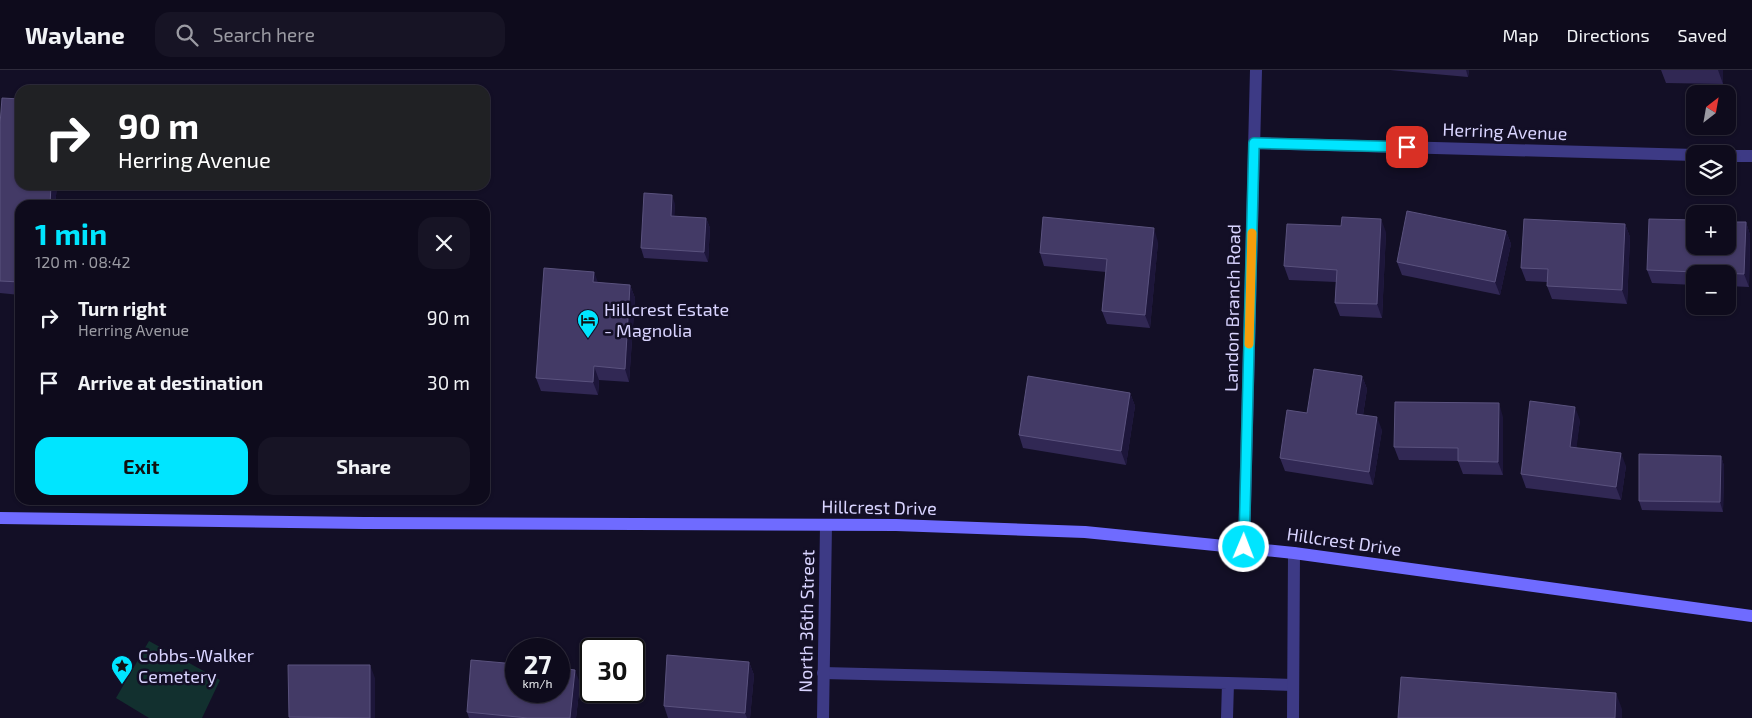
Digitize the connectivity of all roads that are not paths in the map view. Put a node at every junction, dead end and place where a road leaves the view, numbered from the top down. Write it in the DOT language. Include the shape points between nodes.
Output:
graph roads {
  1 [pos="1256,70"];
  2 [pos="1254,143"];
  3 [pos="1686,155"];
  4 [pos="1736,156"];
  5 [pos="1752,156"];
  6 [pos="0,518"];
  7 [pos="826,525"];
  8 [pos="1244,547"];
  9 [pos="1294,553"];
  10 [pos="1752,616"];
  11 [pos="823,673"];
  12 [pos="1228,683"];
  13 [pos="1293,685"];
  14 [pos="822,718"];
  15 [pos="1227,718"];
  16 [pos="1293,718"];
  1 -- 2 [label="street, Landon Branch Road"];
  2 -- 3 [label="street, Herring Avenue"];
  2 -- 8 [label="street, Landon Branch Road"];
  4 -- 5 [label="street"];
  6 -- 7 [label="main road, Hillcrest Drive"];
  7 -- 8 [label="main road, Hillcrest Drive" via="1085,532"];
  7 -- 11 [label="street, North 36th Street"];
  8 -- 9 [label="main road, Hillcrest Drive"];
  9 -- 10 [label="main road, Hillcrest Drive"];
  9 -- 13 [label="street"];
  11 -- 12 [label="street"];
  11 -- 14 [label="street, North 36th Street"];
  12 -- 13 [label="street"];
  12 -- 15 [label="street"];
  13 -- 16 [label="street"];
}
